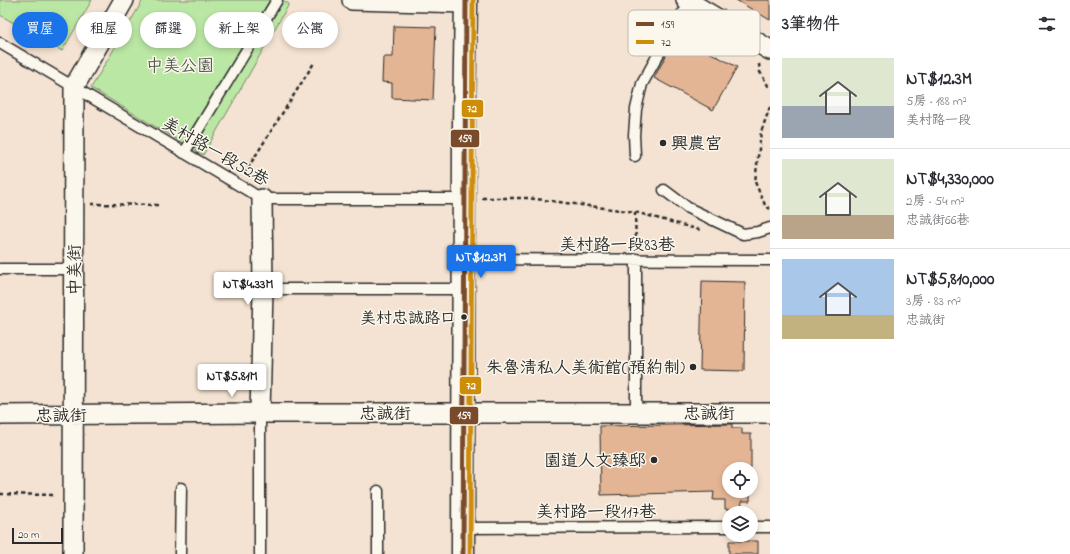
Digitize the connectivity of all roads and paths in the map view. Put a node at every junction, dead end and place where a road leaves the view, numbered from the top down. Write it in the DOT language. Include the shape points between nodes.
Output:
graph roads {
  1 [pos="124,0"];
  2 [pos="277,0"];
  3 [pos="352,0"];
  4 [pos="466,1"];
  5 [pos="689,2"];
  6 [pos="702,10"];
  7 [pos="0,43"];
  8 [pos="760,44"];
  9 [pos="770,50"];
  10 [pos="658,56"];
  11 [pos="314,63"];
  12 [pos="74,87"];
  13 [pos="770,107"];
  14 [pos="184,153"];
  15 [pos="635,156"];
  16 [pos="237,185"];
  17 [pos="664,190"];
  18 [pos="464,198"];
  19 [pos="262,199"];
  20 [pos="74,204"];
  21 [pos="159,205"];
  22 [pos="770,209"];
  23 [pos="635,212"];
  24 [pos="770,228"];
  25 [pos="707,232"];
  26 [pos="464,260"];
  27 [pos="636,260"];
  28 [pos="770,260"];
  29 [pos="0,269"];
  30 [pos="74,269"];
  31 [pos="264,289"];
  32 [pos="464,289"];
  33 [pos="260,413"];
  34 [pos="464,413"];
  35 [pos="636,413"];
  36 [pos="770,413"];
  37 [pos="0,415"];
  38 [pos="73,415"];
  39 [pos="181,488"];
  40 [pos="378,491"];
  41 [pos="0,494"];
  42 [pos="74,495"];
  43 [pos="722,527"];
  44 [pos="758,527"];
  45 [pos="770,527"];
  46 [pos="463,528"];
  47 [pos="73,554"];
  48 [pos="180,554"];
  49 [pos="260,554"];
  50 [pos="378,554"];
  51 [pos="463,554"];
  1 -- 12 [label="street, 中美街"];
  2 -- 14 [label="lane"];
  3 -- 4 [label="street"];
  4 -- 18 [label="street"];
  5 -- 6 [label="street"];
  7 -- 12 [label="lane, 美村路一段52巷"];
  8 -- 9 [label="street"];
  10 -- 15 [label="lane" via="642,84 636,109"];
  11 -- 16 [label="path"];
  12 -- 14 [label="lane, 美村路一段52巷"];
  12 -- 20 [label="street, 中美街"];
  13 -- 22 [label="path" via="761,132 755,182 765,205"];
  14 -- 16 [label="lane, 美村路一段52巷"];
  16 -- 19 [label="lane, 美村路一段52巷"];
  17 -- 24 [label="lane" via="688,208 743,234"];
  18 -- 19 [label="lane, 美村路一段52巷"];
  18 -- 23 [label="path" via="528,198"];
  18 -- 26 [label="street"];
  19 -- 31 [label="street"];
  20 -- 21 [label="path"];
  20 -- 30 [label="street, 中美街"];
  23 -- 25 [label="path"];
  23 -- 27 [label="path"];
  26 -- 27 [label="lane, 美村路一段83巷"];
  26 -- 32 [label="street"];
  27 -- 28 [label="lane, 美村路一段83巷"];
  27 -- 35 [label="lane"];
  29 -- 30 [label="lane"];
  30 -- 38 [label="street, 中美街"];
  31 -- 32 [label="lane"];
  31 -- 33 [label="street"];
  32 -- 34 [label="street"];
  33 -- 34 [label="street, 忠誠街"];
  33 -- 38 [label="street, 忠誠街"];
  33 -- 49 [label="lane"];
  34 -- 35 [label="street, 忠誠街"];
  34 -- 46 [label="street"];
  35 -- 36 [label="street, 忠誠街"];
  37 -- 38 [label="street, 忠誠街"];
  38 -- 42 [label="street, 中美街"];
  39 -- 48 [label="lane"];
  40 -- 50 [label="lane"];
  41 -- 42 [label="path"];
  42 -- 47 [label="street, 中美街"];
  43 -- 46 [label="lane, 美村路一段117巷"];
  44 -- 45 [label="lane"];
  46 -- 51 [label="street"];
}
